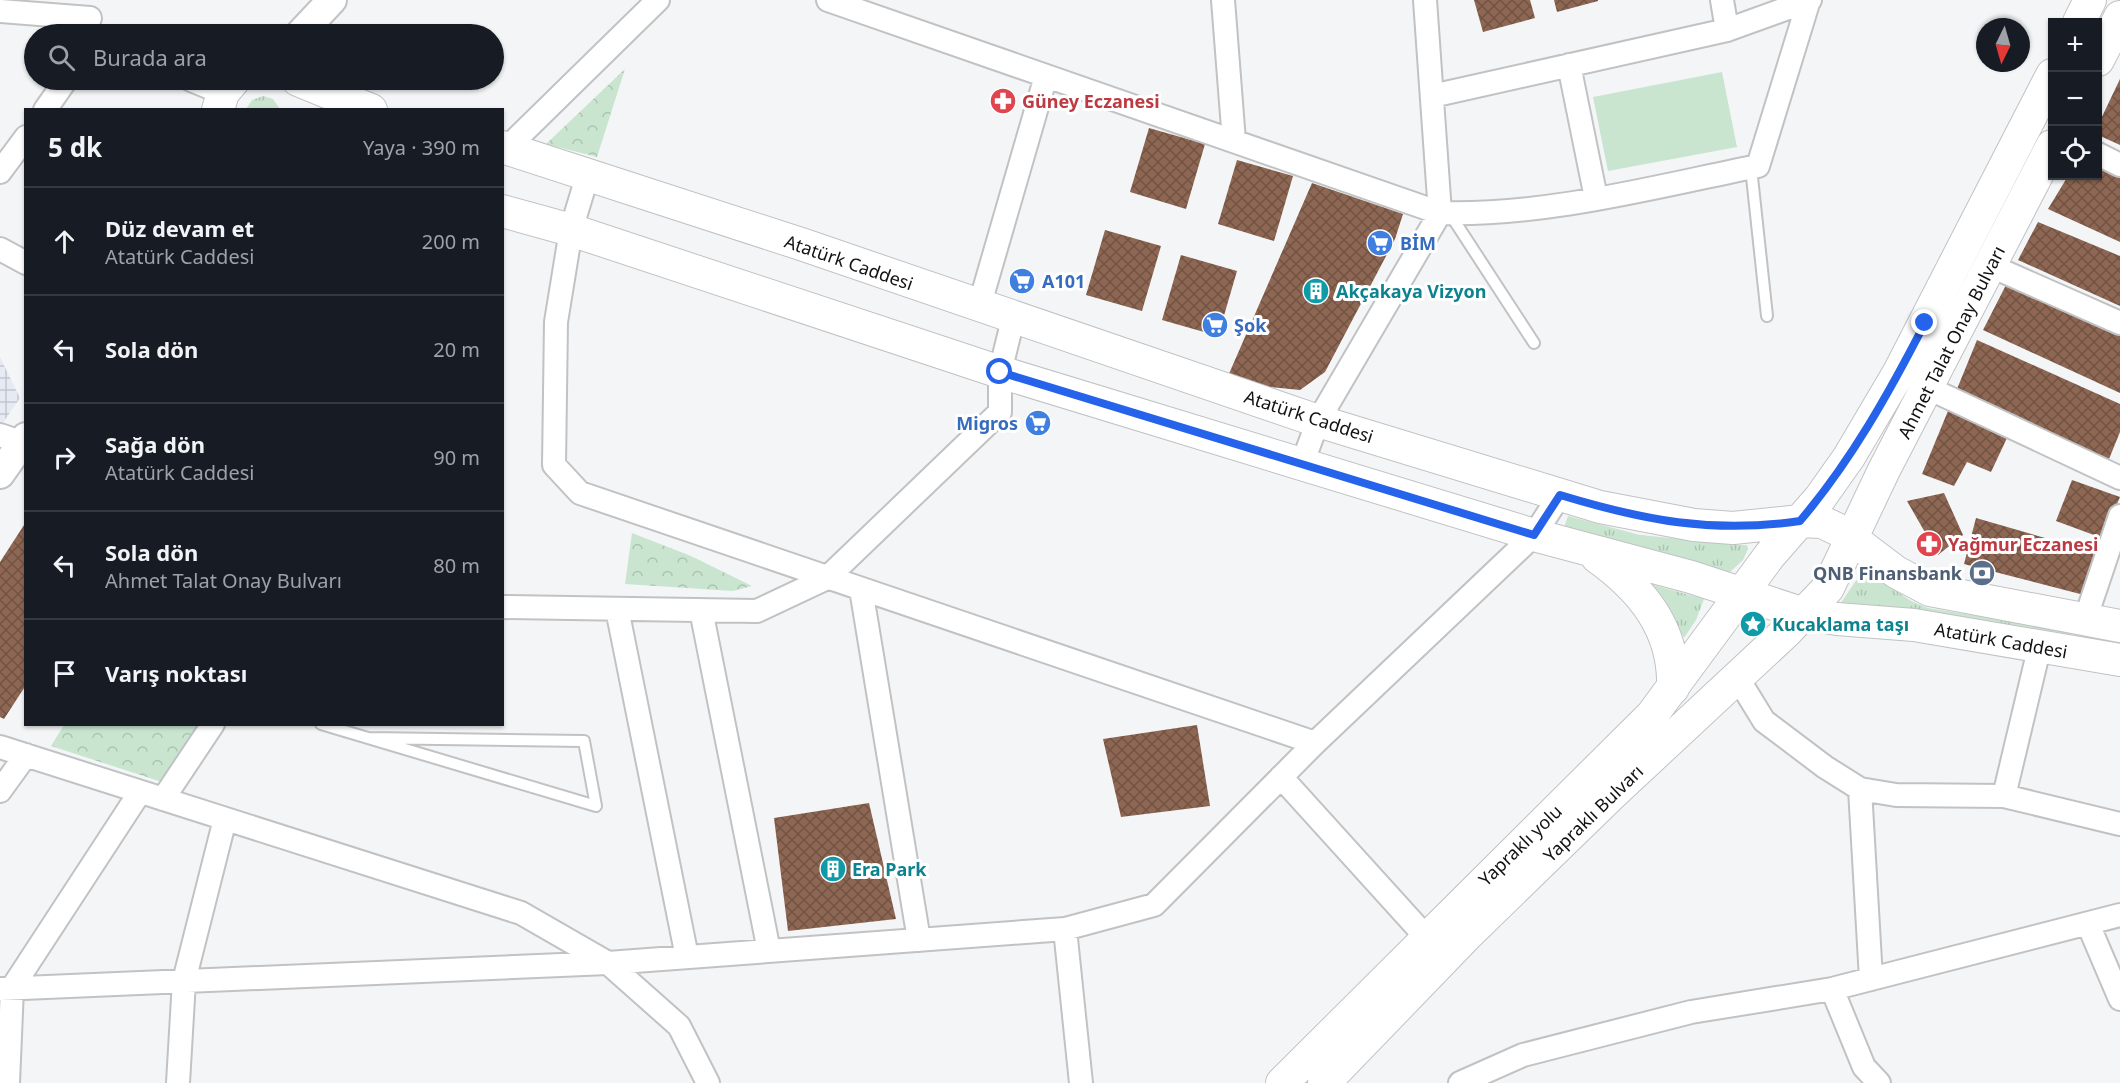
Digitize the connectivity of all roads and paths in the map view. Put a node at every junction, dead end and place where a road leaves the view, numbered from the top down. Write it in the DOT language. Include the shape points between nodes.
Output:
graph roads {
  1 [pos="332,0"];
  2 [pos="658,0"];
  3 [pos="828,0"];
  4 [pos="1223,0"];
  5 [pos="1425,0"];
  6 [pos="1722,0"];
  7 [pos="1809,0"];
  8 [pos="2090,0"];
  9 [pos="0,11"];
  10 [pos="89,17"];
  11 [pos="2120,17"];
  12 [pos="2081,18"];
  13 [pos="309,24"];
  14 [pos="1726,30"];
  15 [pos="2102,51"];
  16 [pos="1569,65"];
  17 [pos="1046,76"];
  18 [pos="2048,83"];
  19 [pos="59,90"];
  20 [pos="300,90"];
  21 [pos="322,90"];
  22 [pos="1432,96"];
  23 [pos="46,108"];
  24 [pos="308,108"];
  25 [pos="366,108"];
  26 [pos="24,138"];
  27 [pos="1234,141"];
  28 [pos="505,148"];
  29 [pos="2048,154"];
  30 [pos="2102,156"];
  31 [pos="2120,165"];
  32 [pos="1751,168"];
  33 [pos="0,172"];
  34 [pos="588,174"];
  35 [pos="1596,198"];
  36 [pos="504,212"];
  37 [pos="1445,213"];
  38 [pos="571,230"];
  39 [pos="0,249"];
  40 [pos="24,262"];
  41 [pos="1990,266"];
  42 [pos="979,307"];
  43 [pos="1767,316"];
  44 [pos="1013,319"];
  45 [pos="2120,323"];
  46 [pos="1534,344"];
  47 [pos="1000,372"];
  48 [pos="1928,388"];
  49 [pos="1318,421"];
  50 [pos="18,440"];
  51 [pos="1302,464"];
  52 [pos="0,474"];
  53 [pos="2120,478"];
  54 [pos="1560,495"];
  55 [pos="2120,516"];
  56 [pos="1800,521"];
  57 [pos="1534,535"];
  58 [pos="1852,540"];
  59 [pos="1587,549"];
  60 [pos="827,578"];
  61 [pos="861,588"];
  62 [pos="1742,593"];
  63 [pos="504,607"];
  64 [pos="617,609"];
  65 [pos="701,610"];
  66 [pos="1804,614"];
  67 [pos="2085,620"];
  68 [pos="2120,626"];
  69 [pos="2040,645"];
  70 [pos="2120,660"];
  71 [pos="1737,677"];
  72 [pos="1673,688"];
  73 [pos="212,726"];
  74 [pos="328,726"];
  75 [pos="368,738"];
  76 [pos="1315,743"];
  77 [pos="0,747"];
  78 [pos="26,755"];
  79 [pos="1281,777"];
  80 [pos="1860,789"];
  81 [pos="0,791"];
  82 [pos="140,792"];
  83 [pos="2004,795"];
  84 [pos="163,799"];
  85 [pos="225,819"];
  86 [pos="2120,824"];
  87 [pos="2120,915"];
  88 [pos="2088,924"];
  89 [pos="1065,929"];
  90 [pos="1426,937"];
  91 [pos="919,940"];
  92 [pos="769,951"];
  93 [pos="687,957"];
  94 [pos="608,963"];
  95 [pos="1871,979"];
  96 [pos="184,981"];
  97 [pos="6,988"];
  98 [pos="1832,989"];
  99 [pos="2120,999"];
  100 [pos="8,1083"];
  101 [pos="178,1083"];
  102 [pos="708,1083"];
  103 [pos="1082,1083"];
  104 [pos="1282,1083"];
  105 [pos="1324,1083"];
  106 [pos="1460,1083"];
  107 [pos="1879,1083"];
  1 -- 13 [label="street"];
  2 -- 28 [label="street"];
  3 -- 17 [label="street"];
  4 -- 27 [label="street"];
  5 -- 22 [label="street"];
  6 -- 14 [label="street"];
  7 -- 14 [label="street"];
  7 -- 32 [label="street" via="1758,166"];
  8 -- 12 [label="main road"];
  9 -- 10 [label="street"];
  11 -- 15 [label="main road"];
  14 -- 16 [label="street"];
  16 -- 22 [label="street"];
  16 -- 35 [label="street"];
  17 -- 27 [label="street"];
  17 -- 42 [label="street"];
  18 -- 56 [label="main road, Ahmet Talat Onay Bulvarı" via="1877,412 1849,457"];
  19 -- 23 [label="street"];
  20 -- 24 [label="main road"];
  21 -- 25 [label="main road"];
  22 -- 37 [label="street"];
  26 -- 33 [label="street"];
  27 -- 37 [label="street"];
  28 -- 34 [label="main road, Atatürk Caddesi"];
  29 -- 41 [label="main road, Ahmet Talat Onay Bulvarı"];
  30 -- 31 [label="street"];
  32 -- 35 [label="street"];
  32 -- 43 [label="lane"];
  34 -- 38 [label="street"];
  34 -- 42 [label="main road, Atatürk Caddesi"];
  35 -- 37 [label="street" via="1493,214"];
  36 -- 38 [label="main road, Atatürk Caddesi"];
  37 -- 46 [label="lane"];
  37 -- 49 [label="street"];
  38 -- 47 [label="main road, Atatürk Caddesi"];
  38 -- 60 [label="street" via="556,322 554,465 580,493"];
  39 -- 40 [label="street"];
  41 -- 45 [label="street"];
  41 -- 48 [label="main road, Ahmet Talat Onay Bulvarı"];
  42 -- 44 [label="main road, Atatürk Caddesi"];
  44 -- 47 [label="street"];
  44 -- 49 [label="main road, Atatürk Caddesi"];
  47 -- 51 [label="main road, Atatürk Caddesi"];
  47 -- 60 [label="street" via="1000,412"];
  48 -- 53 [label="street"];
  48 -- 58 [label="main road, Ahmet Talat Onay Bulvarı"];
  49 -- 51 [label="street"];
  49 -- 54 [label="main road, Atatürk Caddesi"];
  50 -- 52 [label="street"];
  51 -- 57 [label="main road, Atatürk Caddesi"];
  54 -- 56 [label="main road, Atatürk Caddesi" via="1622,513 1694,525 1750,528"];
  54 -- 57 [label="street"];
  55 -- 67 [label="street"];
  56 -- 58 [label="main road, Atatürk Caddesi" via="1822,522"];
  56 -- 62 [label="main road"];
  57 -- 59 [label="main road, Atatürk Caddesi"];
  57 -- 76 [label="street"];
  58 -- 66 [label="main road, Yapraklı Bulvarı" via="1828,588"];
  58 -- 67 [label="main road, Atatürk Caddesi" via="1896,572 1930,590"];
  59 -- 62 [label="main road, Atatürk Caddesi"];
  59 -- 72 [label="main road" via="1627,581 1656,616 1672,656"];
  60 -- 61 [label="street"];
  60 -- 65 [label="street" via="758,611"];
  61 -- 76 [label="street"];
  61 -- 91 [label="street"];
  62 -- 66 [label="main road, Atatürk Caddesi"];
  62 -- 72 [label="main road, Yapraklı yolu"];
  63 -- 64 [label="street"];
  64 -- 65 [label="street"];
  64 -- 93 [label="street"];
  65 -- 92 [label="street"];
  66 -- 69 [label="main road, Atatürk Caddesi" via="1914,625"];
  66 -- 71 [label="main road, Yapraklı Bulvarı"];
  67 -- 68 [label="main road, Atatürk Caddesi"];
  69 -- 70 [label="main road, Atatürk Caddesi"];
  69 -- 83 [label="street"];
  71 -- 80 [label="street" via="1764,721"];
  71 -- 105 [label="main road, Yapraklı Bulvarı" via="1469,933"];
  72 -- 90 [label="main road, Yapraklı yolu" via="1652,715"];
  73 -- 84 [label="street"];
  74 -- 75 [label="lane"];
  75 -- 75 [label="lane" via="584,741 597,806 539,789"];
  76 -- 79 [label="street"];
  77 -- 78 [label="street"];
  78 -- 81 [label="street"];
  78 -- 82 [label="street"];
  79 -- 89 [label="street" via="1154,905"];
  79 -- 90 [label="street"];
  80 -- 83 [label="street" via="1896,795"];
  80 -- 95 [label="street"];
  82 -- 84 [label="street"];
  82 -- 97 [label="street"];
  83 -- 86 [label="street"];
  84 -- 85 [label="street"];
  85 -- 94 [label="street" via="521,913"];
  85 -- 96 [label="street"];
  87 -- 88 [label="street"];
  88 -- 95 [label="street"];
  88 -- 99 [label="street"];
  89 -- 91 [label="street"];
  89 -- 103 [label="street"];
  90 -- 104 [label="main road, Yapraklı yolu"];
  91 -- 92 [label="street"];
  92 -- 93 [label="street"];
  93 -- 94 [label="street"];
  94 -- 96 [label="street"];
  94 -- 102 [label="street" via="679,1026"];
  95 -- 98 [label="street"];
  96 -- 97 [label="street"];
  96 -- 101 [label="street"];
  97 -- 100 [label="street"];
  98 -- 106 [label="street" via="1679,1015 1523,1055"];
  98 -- 107 [label="street" via="1864,1067"];
}
